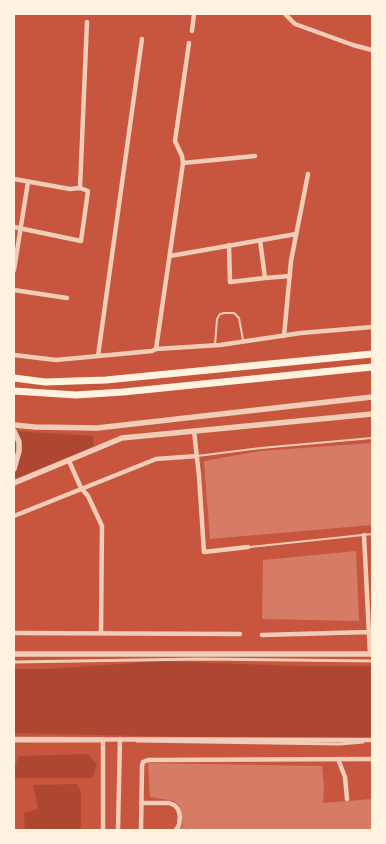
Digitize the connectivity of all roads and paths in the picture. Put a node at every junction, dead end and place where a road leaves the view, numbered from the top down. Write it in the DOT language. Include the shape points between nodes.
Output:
graph roads {
  1 [pos="194,14"];
  2 [pos="285,14"];
  3 [pos="86,22"];
  4 [pos="192,32"];
  5 [pos="142,39"];
  6 [pos="189,43"];
  7 [pos="372,50"];
  8 [pos="256,156"];
  9 [pos="183,163"];
  10 [pos="308,174"];
  11 [pos="14,179"];
  12 [pos="28,182"];
  13 [pos="80,188"];
  14 [pos="14,227"];
  15 [pos="21,229"];
  16 [pos="296,234"];
  17 [pos="260,240"];
  18 [pos="229,245"];
  19 [pos="170,256"];
  20 [pos="14,270"];
  21 [pos="290,276"];
  22 [pos="265,278"];
  23 [pos="14,290"];
  24 [pos="67,298"];
  25 [pos="372,327"];
  26 [pos="284,336"];
  27 [pos="243,341"];
  28 [pos="215,345"];
  29 [pos="156,349"];
  30 [pos="372,354"];
  31 [pos="14,355"];
  32 [pos="98,356"];
  33 [pos="372,367"];
  34 [pos="14,378"];
  35 [pos="14,391"];
  36 [pos="372,397"];
  37 [pos="372,414"];
  38 [pos="14,425"];
  39 [pos="14,431"];
  40 [pos="194,431"];
  41 [pos="372,438"];
  42 [pos="197,456"];
  43 [pos="68,461"];
  44 [pos="14,469"];
  45 [pos="14,483"];
  46 [pos="81,488"];
  47 [pos="14,516"];
  48 [pos="372,534"];
  49 [pos="364,535"];
  50 [pos="248,547"];
  51 [pos="101,632"];
  52 [pos="369,632"];
  53 [pos="14,633"];
  54 [pos="240,634"];
  55 [pos="262,635"];
  56 [pos="14,654"];
  57 [pos="371,654"];
  58 [pos="372,661"];
  59 [pos="14,662"];
  60 [pos="103,739"];
  61 [pos="120,739"];
  62 [pos="14,740"];
  63 [pos="372,740"];
  64 [pos="338,759"];
  65 [pos="372,759"];
  66 [pos="347,799"];
  67 [pos="141,803"];
  68 [pos="103,830"];
  69 [pos="118,830"];
  70 [pos="141,830"];
  71 [pos="176,830"];
  1 -- 4 [label="street"];
  2 -- 7 [label="street" via="295,24"];
  3 -- 13 [label="street"];
  5 -- 32 [label="street"];
  6 -- 9 [label="street" via="175,141"];
  8 -- 9 [label="street"];
  9 -- 19 [label="street"];
  10 -- 16 [label="street"];
  11 -- 12 [label="street"];
  12 -- 13 [label="street"];
  12 -- 15 [label="street"];
  13 -- 15 [label="street" via="88,191 81,241"];
  14 -- 15 [label="street"];
  15 -- 20 [label="street"];
  16 -- 17 [label="street"];
  16 -- 21 [label="street"];
  17 -- 18 [label="street"];
  17 -- 22 [label="street"];
  18 -- 19 [label="street"];
  18 -- 22 [label="street" via="230,282"];
  19 -- 29 [label="street"];
  21 -- 22 [label="street"];
  21 -- 26 [label="street"];
  23 -- 24 [label="street"];
  25 -- 26 [label="street"];
  26 -- 27 [label="street"];
  27 -- 28 [label="street"];
  27 -- 28 [label="lane" via="239,318 234,313 224,313 217,319"];
  28 -- 29 [label="street"];
  29 -- 32 [label="street"];
  30 -- 34 [label="highway" via="106,380 45,382"];
  31 -- 32 [label="street" via="56,360"];
  33 -- 35 [label="highway" via="114,393 76,395"];
  36 -- 38 [label="street" via="97,428"];
  37 -- 40 [label="street"];
  39 -- 44 [label="street" via="19,442"];
  40 -- 42 [label="street"];
  40 -- 43 [label="street" via="122,438"];
  41 -- 42 [label="lane"];
  42 -- 46 [label="street" via="156,459"];
  42 -- 50 [label="street" via="204,552"];
  43 -- 45 [label="street"];
  43 -- 46 [label="street"];
  46 -- 47 [label="street"];
  46 -- 51 [label="street" via="102,526"];
  48 -- 49 [label="lane"];
  49 -- 50 [label="lane"];
  49 -- 52 [label="street"];
  51 -- 53 [label="street"];
  51 -- 54 [label="street"];
  52 -- 55 [label="street"];
  52 -- 57 [label="street"];
  56 -- 57 [label="street"];
  58 -- 59 [label="street"];
  60 -- 61 [label="street"];
  60 -- 62 [label="street"];
  60 -- 68 [label="street"];
  61 -- 63 [label="street"];
  61 -- 69 [label="street"];
  62 -- 63 [label="street" via="340,744"];
  64 -- 65 [label="street"];
  64 -- 66 [label="street" via="345,777"];
  64 -- 67 [label="street" via="148,760 142,766"];
  67 -- 70 [label="street"];
  67 -- 71 [label="street" via="174,804 180,816"];
}
